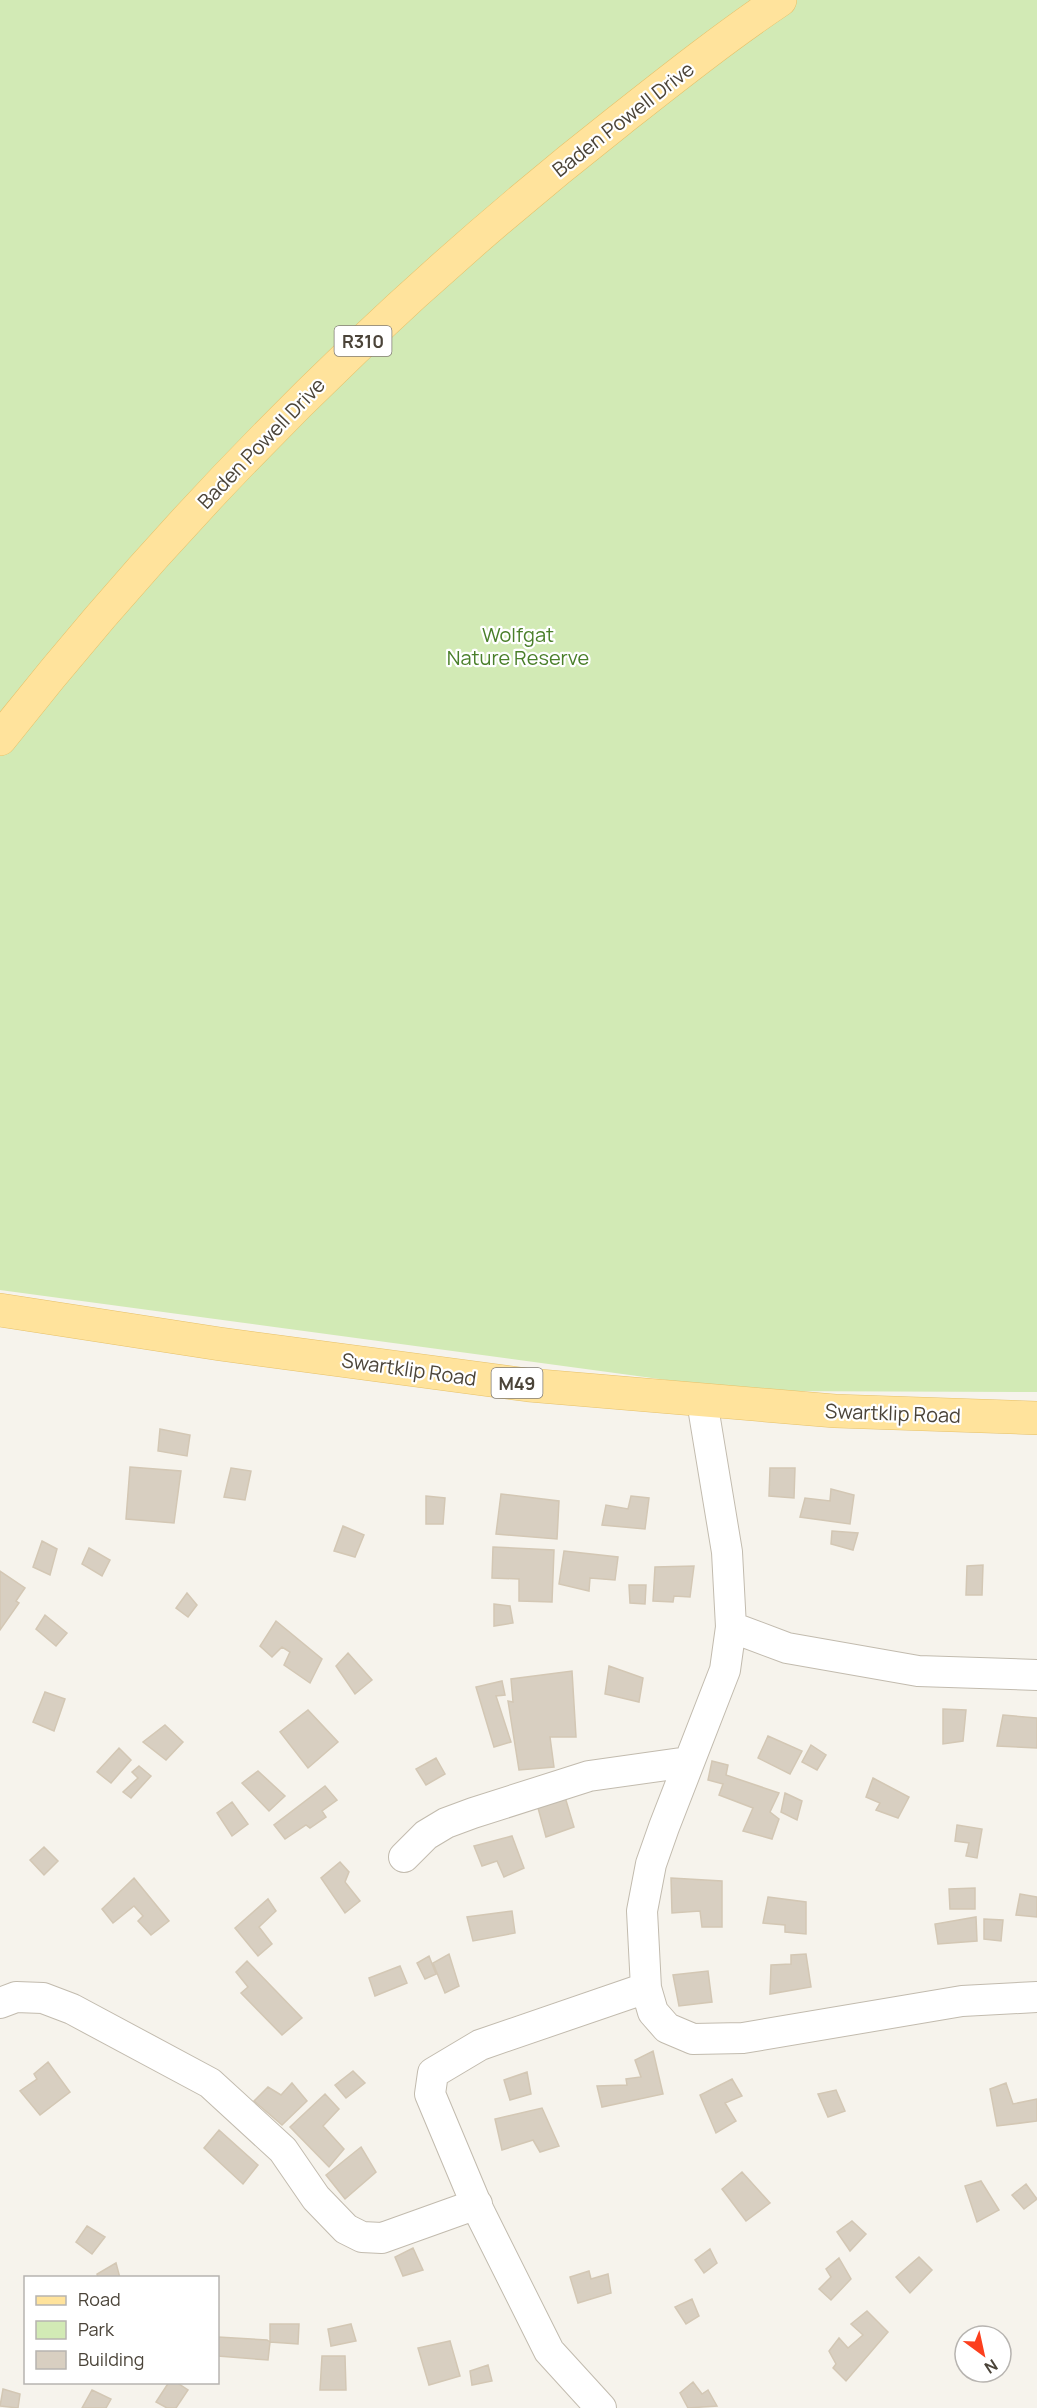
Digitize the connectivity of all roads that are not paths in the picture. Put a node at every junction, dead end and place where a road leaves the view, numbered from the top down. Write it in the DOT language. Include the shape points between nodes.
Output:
graph roads {
  1 [pos="780,0"];
  2 [pos="0,739"];
  3 [pos="0,1310"];
  4 [pos="702,1401"];
  5 [pos="1037,1418"];
  6 [pos="731,1627"];
  7 [pos="1037,1675"];
  8 [pos="688,1762"];
  9 [pos="404,1857"];
  10 [pos="646,1988"];
  11 [pos="1037,1997"];
  12 [pos="0,2003"];
  13 [pos="477,2204"];
  14 [pos="601,2408"];
  1 -- 2 [label="main road, Baden Powell Drive / R310" via="578,153 399,307 225,478 134,577"];
  3 -- 4 [label="main road, Swartklip Road / M49" via="441,1374"];
  4 -- 5 [label="main road, Swartklip Road / M49" via="835,1411"];
  4 -- 6 [label="street" via="727,1552"];
  6 -- 7 [label="street" via="787,1648 918,1671"];
  6 -- 8 [label="street" via="725,1670"];
  8 -- 9 [label="street" via="590,1776 446,1822"];
  8 -- 10 [label="street" via="651,1864 642,1911"];
  10 -- 11 [label="street" via="653,2012 667,2028 693,2039 743,2038 962,2001"];
  10 -- 13 [label="street" via="480,2045 433,2073 430,2094"];
  12 -- 13 [label="street" via="16,1997 43,1998 72,2008 210,2083 284,2150 316,2198 346,2229 362,2237 382,2238"];
  13 -- 14 [label="street" via="549,2351"];
}
